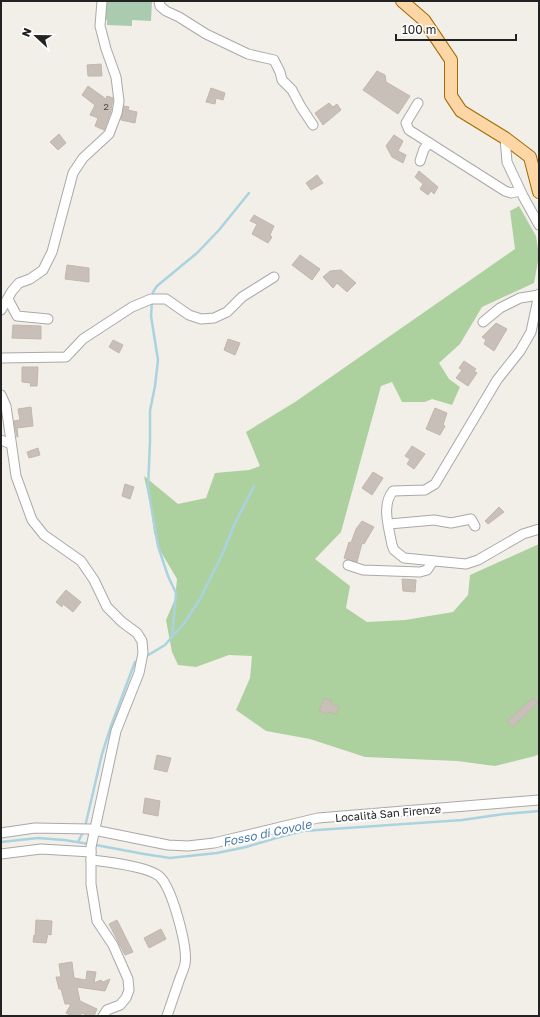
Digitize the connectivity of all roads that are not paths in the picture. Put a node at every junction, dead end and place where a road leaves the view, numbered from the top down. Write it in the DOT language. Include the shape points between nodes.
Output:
graph roads {
  1 [pos="102,1"];
  2 [pos="159,1"];
  3 [pos="402,1"];
  4 [pos="418,103"];
  5 [pos="313,125"];
  6 [pos="505,138"];
  7 [pos="429,143"];
  8 [pos="420,161"];
  9 [pos="520,191"];
  10 [pos="539,192"];
  11 [pos="539,225"];
  12 [pos="274,277"];
  13 [pos="539,295"];
  14 [pos="8,299"];
  15 [pos="1,310"];
  16 [pos="48,319"];
  17 [pos="483,322"];
  18 [pos="1,358"];
  19 [pos="1,395"];
  20 [pos="1,440"];
  21 [pos="11,444"];
  22 [pos="389,524"];
  23 [pos="476,526"];
  24 [pos="539,530"];
  25 [pos="433,561"];
  26 [pos="348,565"];
  27 [pos="539,800"];
  28 [pos="92,832"];
  29 [pos="1,833"];
  30 [pos="91,853"];
  31 [pos="1,854"];
  32 [pos="103,1016"];
  33 [pos="167,1016"];
  1 -- 14 [label="street" via="100,26 116,77 119,101 117,113 109,134 83,158 72,173 52,252 43,270 18,283"];
  2 -- 5 [label="street" via="160,6 166,11 206,34 248,54 274,60 282,80 292,90"];
  3 -- 6 [label="main road" via="424,20 451,60 451,96 461,111"];
  4 -- 7 [label="street" via="406,123 409,130"];
  6 -- 9 [label="street" via="507,162"];
  6 -- 10 [label="main road" via="530,157"];
  7 -- 8 [label="street"];
  7 -- 9 [label="street" via="505,191"];
  9 -- 11 [label="street"];
  12 -- 18 [label="street" via="214,318 201,319 189,315 166,299 151,299 132,307 83,339 66,357"];
  13 -- 17 [label="street" via="520,298 500,308"];
  13 -- 22 [label="street" via="531,332 520,351 497,380 435,484 425,490 393,491 386,508"];
  14 -- 15 [label="street"];
  14 -- 16 [label="street" via="17,316"];
  19 -- 21 [label="street" via="6,406"];
  20 -- 21 [label="street"];
  21 -- 28 [label="street" via="16,476 32,520 44,535 81,561 94,580 106,607 137,633 142,641 144,653 139,673 116,731"];
  22 -- 23 [label="street" via="434,520 451,523 471,519"];
  22 -- 25 [label="street" via="394,550 404,558"];
  24 -- 25 [label="street" via="523,534 478,560 466,564"];
  25 -- 26 [label="street" via="427,570 420,572 364,570"];
  27 -- 28 [label="street, Località San Firenze" via="318,818 214,843 188,846 168,846"];
  28 -- 29 [label="street, Località San Firenze" via="70,828 35,828"];
  28 -- 30 [label="street"];
  30 -- 31 [label="street" via="41,849"];
  30 -- 32 [label="street" via="91,884 96,921 113,944 128,979 129,990 120,1005 107,1010"];
  30 -- 33 [label="street" via="109,862 149,871 165,884 182,935 185,963"];
}
